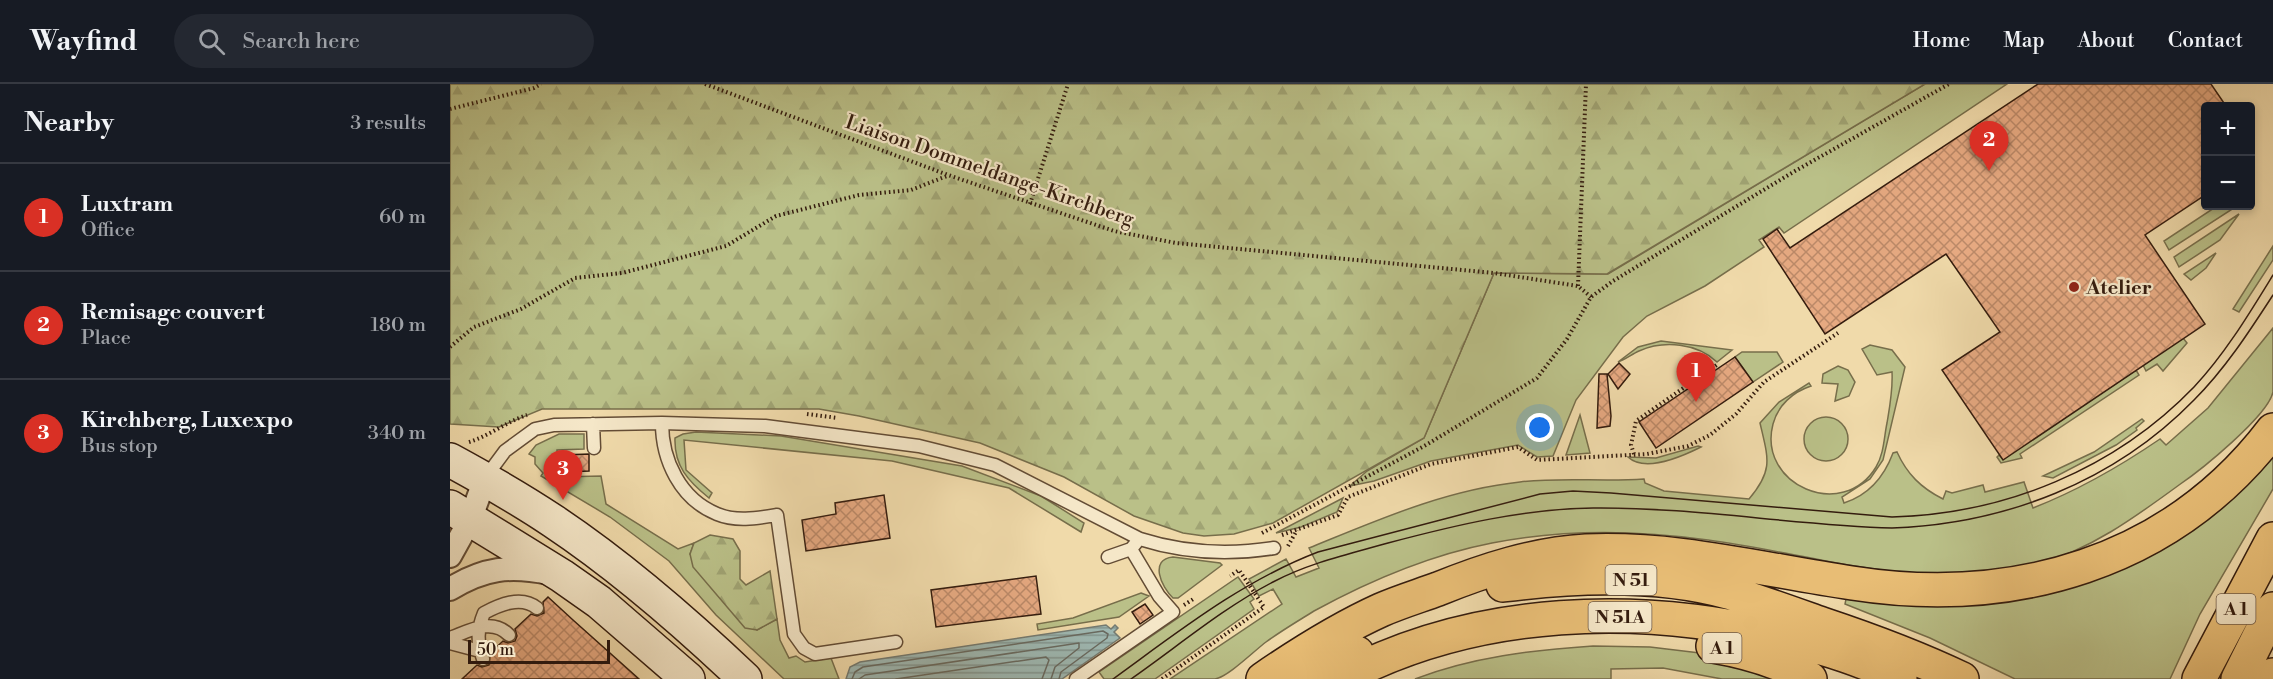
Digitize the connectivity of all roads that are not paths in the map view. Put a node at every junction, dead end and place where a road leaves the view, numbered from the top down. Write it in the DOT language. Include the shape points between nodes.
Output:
graph roads {
  1 [pos="662,423"];
  2 [pos="593,424"];
  3 [pos="2273,430"];
  4 [pos="594,448"];
  5 [pos="450,460"];
  6 [pos="484,479"];
  7 [pos="457,509"];
  8 [pos="1140,539"];
  9 [pos="2273,539"];
  10 [pos="1274,548"];
  11 [pos="1131,549"];
  12 [pos="450,556"];
  13 [pos="1108,557"];
  14 [pos="562,576"];
  15 [pos="450,589"];
  16 [pos="1418,597"];
  17 [pos="537,608"];
  18 [pos="2273,609"];
  19 [pos="478,628"];
  20 [pos="1838,629"];
  21 [pos="509,635"];
  22 [pos="1628,636"];
  23 [pos="450,638"];
  24 [pos="896,642"];
  25 [pos="450,644"];
  26 [pos="2273,675"];
  27 [pos="688,679"];
  28 [pos="745,679"];
  29 [pos="1076,679"];
  30 [pos="1263,679"];
  31 [pos="1307,679"];
  32 [pos="1340,679"];
  33 [pos="1384,679"];
  34 [pos="1810,679"];
  35 [pos="1893,679"];
  36 [pos="1900,679"];
  37 [pos="1962,679"];
  38 [pos="2199,679"];
  39 [pos="2238,679"];
  40 [pos="2271,679"];
  1 -- 2 [label="lane"];
  1 -- 8 [label="lane" via="765,426 919,446 995,465"];
  1 -- 24 [label="lane" via="662,446 671,469 688,494 717,514 747,519 777,515 794,634 804,648 815,654"];
  2 -- 4 [label="lane"];
  2 -- 6 [label="lane" via="535,429 505,451"];
  3 -- 16 [label="highway, N 51" via="2258,450 2208,497 2143,542 2082,569 2022,585 1959,591 1903,589 1665,552 1584,551 1523,560"];
  5 -- 6 [label="main road"];
  6 -- 7 [label="street"];
  6 -- 28 [label="main road" via="553,520 617,567"];
  7 -- 12 [label="street"];
  7 -- 14 [label="main road"];
  8 -- 10 [label="lane" via="1192,550"];
  8 -- 11 [label="lane"];
  9 -- 38 [label="highway, A 1"];
  11 -- 13 [label="lane"];
  11 -- 29 [label="lane" via="1173,612"];
  14 -- 15 [label="street" via="536,570 493,570 471,576"];
  14 -- 27 [label="main road" via="599,602"];
  16 -- 20 [label="highway, N 51" via="1541,580 1605,578 1676,583 1729,592"];
  16 -- 30 [label="highway, N 51" via="1383,609 1312,645"];
  17 -- 19 [label="lane" via="532,604 504,602 483,613"];
  18 -- 39 [label="highway, A 1"];
  19 -- 21 [label="lane" via="492,625"];
  19 -- 23 [label="lane"];
  19 -- 25 [label="lane" via="482,655"];
  20 -- 31 [label="highway, N 51A" via="1674,602 1570,601 1475,614 1418,629 1348,657"];
  20 -- 37 [label="highway"];
  22 -- 33 [label="highway" via="1570,637 1500,645 1427,663"];
  22 -- 34 [label="highway, A 1" via="1744,651 1790,667"];
  22 -- 35 [label="highway" via="1659,632 1762,644"];
  26 -- 40 [label="highway"];
  32 -- 36 [label="highway, N 51A" via="1393,655 1477,629 1580,616 1679,620 1766,634 1873,665"];
}
